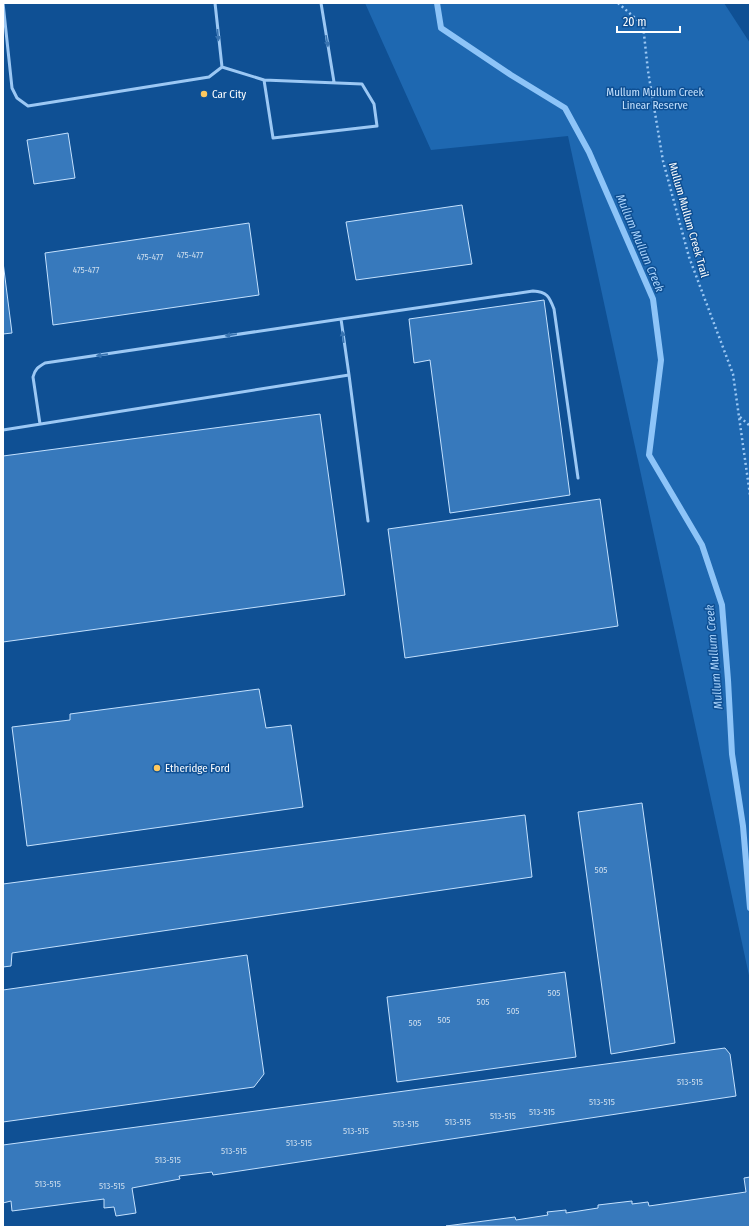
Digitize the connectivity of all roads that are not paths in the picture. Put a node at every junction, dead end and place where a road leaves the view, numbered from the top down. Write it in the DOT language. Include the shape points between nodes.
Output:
graph roads {
  1 [pos="3,3"];
  2 [pos="215,3"];
  3 [pos="320,3"];
  4 [pos="222,67"];
  5 [pos="264,80"];
  6 [pos="334,82"];
  7 [pos="341,318"];
  8 [pos="349,376"];
  9 [pos="40,424"];
  10 [pos="3,430"];
  11 [pos="578,478"];
  12 [pos="368,522"];
  1 -- 4 [label="lane" via="12,88 17,98 28,106 209,77"];
  2 -- 4 [label="lane, one-way"];
  3 -- 6 [label="lane, one-way"];
  4 -- 5 [label="lane"];
  5 -- 6 [label="lane"];
  5 -- 6 [label="lane" via="273,138 377,126 374,104 362,84"];
  8 -- 7 [label="lane, one-way"];
  7 -- 9 [label="lane, one-way" via="45,363 39,366 33,377"];
  7 -- 11 [label="lane" via="542,291 550,298 554,309"];
  8 -- 9 [label="lane"];
  8 -- 12 [label="lane"];
  9 -- 10 [label="lane"];
}
